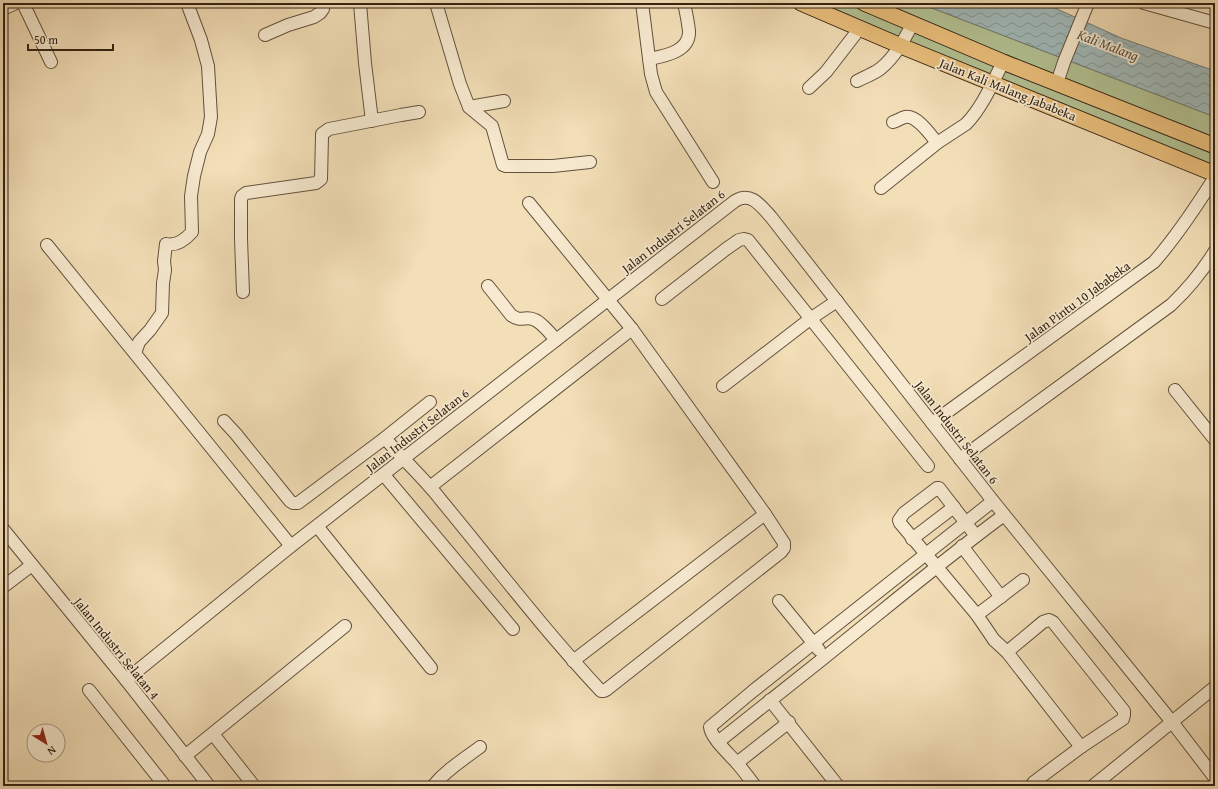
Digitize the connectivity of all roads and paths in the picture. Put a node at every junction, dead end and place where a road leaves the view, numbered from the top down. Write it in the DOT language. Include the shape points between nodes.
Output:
graph roads {
  1 [pos="16,3"];
  2 [pos="23,3"];
  3 [pos="187,3"];
  4 [pos="323,3"];
  5 [pos="360,3"];
  6 [pos="436,3"];
  7 [pos="642,3"];
  8 [pos="684,3"];
  9 [pos="801,3"];
  10 [pos="864,3"];
  11 [pos="1088,3"];
  12 [pos="1144,3"];
  13 [pos="3,9"];
  14 [pos="913,23"];
  15 [pos="1215,23"];
  16 [pos="860,28"];
  17 [pos="265,36"];
  18 [pos="901,46"];
  19 [pos="649,59"];
  20 [pos="51,62"];
  21 [pos="1003,62"];
  22 [pos="857,81"];
  23 [pos="993,83"];
  24 [pos="1057,83"];
  25 [pos="809,88"];
  26 [pos="504,101"];
  27 [pos="469,108"];
  28 [pos="419,112"];
  29 [pos="372,121"];
  30 [pos="893,122"];
  31 [pos="937,143"];
  32 [pos="1215,146"];
  33 [pos="590,162"];
  34 [pos="1215,174"];
  35 [pos="1215,177"];
  36 [pos="714,182"];
  37 [pos="881,188"];
  38 [pos="529,203"];
  39 [pos="47,245"];
  40 [pos="1215,251"];
  41 [pos="488,286"];
  42 [pos="243,292"];
  43 [pos="662,299"];
  44 [pos="608,300"];
  45 [pos="837,301"];
  46 [pos="810,319"];
  47 [pos="632,329"];
  48 [pos="556,340"];
  49 [pos="135,353"];
  50 [pos="723,386"];
  51 [pos="1175,390"];
  52 [pos="430,402"];
  53 [pos="224,421"];
  54 [pos="932,423"];
  55 [pos="385,438"];
  56 [pos="1215,440"];
  57 [pos="403,459"];
  58 [pos="960,459"];
  59 [pos="928,466"];
  60 [pos="384,475"];
  61 [pos="430,486"];
  62 [pos="993,501"];
  63 [pos="954,507"];
  64 [pos="765,514"];
  65 [pos="1004,515"];
  66 [pos="966,523"];
  67 [pos="317,526"];
  68 [pos="3,529"];
  69 [pos="976,536"];
  70 [pos="912,539"];
  71 [pos="291,546"];
  72 [pos="962,546"];
  73 [pos="926,554"];
  74 [pos="32,565"];
  75 [pos="936,566"];
  76 [pos="1023,580"];
  77 [pos="3,587"];
  78 [pos="1001,597"];
  79 [pos="779,601"];
  80 [pos="977,616"];
  81 [pos="345,626"];
  82 [pos="513,628"];
  83 [pos="814,644"];
  84 [pos="1007,652"];
  85 [pos="825,657"];
  86 [pos="573,661"];
  87 [pos="431,668"];
  88 [pos="126,680"];
  89 [pos="1215,687"];
  90 [pos="89,690"];
  91 [pos="754,691"];
  92 [pos="767,702"];
  93 [pos="788,722"];
  94 [pos="1172,722"];
  95 [pos="213,734"];
  96 [pos="718,742"];
  97 [pos="480,747"];
  98 [pos="1081,747"];
  99 [pos="185,756"];
  100 [pos="737,763"];
  101 [pos="1215,778"];
  102 [pos="165,786"];
  103 [pos="209,786"];
  104 [pos="254,786"];
  105 [pos="433,786"];
  106 [pos="755,786"];
  107 [pos="838,786"];
  108 [pos="1031,786"];
  109 [pos="1093,786"];
  1 -- 13 [label="street"];
  2 -- 20 [label="street"];
  3 -- 49 [label="street" via="208,66 211,117 194,176 191,196 192,232 185,240 171,245 166,244 162,313 140,342"];
  4 -- 17 [label="street" via="323,9 314,17"];
  5 -- 29 [label="street"];
  6 -- 27 [label="street"];
  7 -- 19 [label="street"];
  8 -- 19 [label="street" via="689,31 687,42 682,48"];
  9 -- 16 [label="main road, Jalan Kali Malang Jababeka"];
  10 -- 14 [label="main road, Jalan Kali Malang Jababeka"];
  11 -- 24 [label="street"];
  12 -- 15 [label="street"];
  14 -- 18 [label="street"];
  14 -- 21 [label="main road, Jalan Kali Malang Jababeka"];
  16 -- 18 [label="main road, Jalan Kali Malang Jababeka"];
  16 -- 25 [label="street" via="826,72"];
  18 -- 22 [label="street" via="882,67"];
  18 -- 23 [label="main road, Jalan Kali Malang Jababeka"];
  19 -- 36 [label="street" via="656,92"];
  21 -- 23 [label="street"];
  21 -- 24 [label="main road, Jalan Kali Malang Jababeka"];
  23 -- 31 [label="street" via="970,120"];
  23 -- 34 [label="main road, Jalan Kali Malang Jababeka"];
  24 -- 32 [label="main road, Jalan Kali Malang Jababeka"];
  26 -- 27 [label="street"];
  27 -- 33 [label="street" via="492,126 504,166 553,166"];
  28 -- 29 [label="street"];
  29 -- 42 [label="street" via="329,129 322,134 321,179 318,183 246,193 242,196"];
  30 -- 31 [label="street" via="912,118"];
  31 -- 37 [label="street"];
  35 -- 54 [label="street, Jalan Pintu 10 Jababeka" via="1183,226 1154,262"];
  38 -- 44 [label="street"];
  39 -- 49 [label="street"];
  40 -- 58 [label="street" via="1188,289 1171,305"];
  41 -- 48 [label="street" via="511,315 520,320 537,320"];
  43 -- 46 [label="street" via="726,249 744,239 748,240"];
  44 -- 45 [label="street, Jalan Industri Selatan 6" via="735,201 746,197 755,201 771,217"];
  44 -- 47 [label="street"];
  44 -- 48 [label="street, Jalan Industri Selatan 6"];
  45 -- 46 [label="street"];
  45 -- 54 [label="street, Jalan Industri Selatan 6"];
  46 -- 50 [label="street"];
  46 -- 59 [label="street"];
  47 -- 61 [label="street"];
  47 -- 64 [label="street"];
  48 -- 57 [label="street, Jalan Industri Selatan 6"];
  49 -- 71 [label="street"];
  51 -- 56 [label="street"];
  52 -- 55 [label="street"];
  53 -- 55 [label="street" via="293,503 298,503"];
  54 -- 58 [label="street, Jalan Industri Selatan 6"];
  55 -- 57 [label="street"];
  57 -- 60 [label="street, Jalan Industri Selatan 6"];
  57 -- 61 [label="street"];
  58 -- 62 [label="street, Jalan Industri Selatan 6"];
  60 -- 67 [label="street, Jalan Industri Selatan 6"];
  60 -- 82 [label="street"];
  61 -- 86 [label="street"];
  62 -- 65 [label="street, Jalan Industri Selatan 6"];
  62 -- 66 [label="street"];
  63 -- 66 [label="street"];
  63 -- 70 [label="street"];
  63 -- 70 [label="street" via="937,488 899,520"];
  64 -- 86 [label="street"];
  64 -- 86 [label="street" via="784,543 781,552 606,690 601,691"];
  65 -- 69 [label="street"];
  65 -- 94 [label="street, Jalan Industri Selatan 6"];
  66 -- 69 [label="street"];
  66 -- 73 [label="street"];
  67 -- 71 [label="street, Jalan Industri Selatan 6"];
  67 -- 87 [label="street"];
  68 -- 74 [label="street, Jalan Industri Selatan 4"];
  69 -- 72 [label="street"];
  70 -- 73 [label="street"];
  71 -- 88 [label="street, Jalan Industri Selatan 6"];
  72 -- 75 [label="street"];
  72 -- 78 [label="street"];
  73 -- 75 [label="street"];
  73 -- 83 [label="street"];
  74 -- 77 [label="street"];
  74 -- 88 [label="street, Jalan Industri Selatan 4"];
  75 -- 80 [label="street"];
  75 -- 85 [label="street"];
  76 -- 78 [label="street"];
  78 -- 80 [label="street"];
  79 -- 83 [label="street"];
  80 -- 84 [label="street" via="994,640"];
  81 -- 95 [label="street"];
  83 -- 85 [label="street"];
  83 -- 91 [label="street"];
  84 -- 98 [label="street"];
  84 -- 98 [label="street" via="1043,622 1053,622 1124,711 1123,719"];
  85 -- 92 [label="street"];
  88 -- 99 [label="street, Jalan Industri Selatan 4"];
  89 -- 94 [label="street"];
  90 -- 102 [label="street"];
  91 -- 92 [label="street"];
  91 -- 96 [label="street" via="710,727"];
  92 -- 93 [label="street"];
  92 -- 96 [label="street"];
  93 -- 100 [label="street"];
  93 -- 107 [label="street"];
  94 -- 101 [label="street, Jalan Industri Selatan 6"];
  94 -- 109 [label="street"];
  95 -- 99 [label="street"];
  95 -- 104 [label="street"];
  96 -- 100 [label="street"];
  97 -- 105 [label="street" via="439,778"];
  98 -- 108 [label="street"];
  99 -- 103 [label="street, Jalan Industri Selatan 4"];
  100 -- 106 [label="street"];
}
